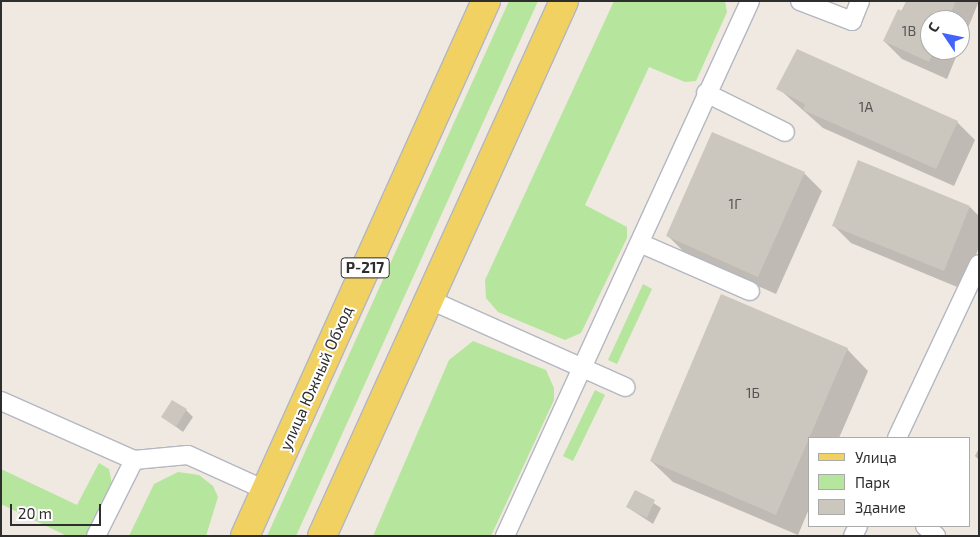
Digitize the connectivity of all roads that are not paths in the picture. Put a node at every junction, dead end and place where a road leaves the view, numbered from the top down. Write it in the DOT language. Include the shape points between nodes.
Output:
graph roads {
  1 [pos="486,1"];
  2 [pos="564,1"];
  3 [pos="750,1"];
  4 [pos="800,1"];
  5 [pos="860,1"];
  6 [pos="706,93"];
  7 [pos="785,132"];
  8 [pos="640,243"];
  9 [pos="979,264"];
  10 [pos="750,291"];
  11 [pos="430,300"];
  12 [pos="582,368"];
  13 [pos="625,387"];
  14 [pos="1,401"];
  15 [pos="897,437"];
  16 [pos="134,460"];
  17 [pos="265,490"];
  18 [pos="926,527"];
  19 [pos="96,536"];
  20 [pos="245,536"];
  21 [pos="322,536"];
  22 [pos="505,536"];
  23 [pos="936,536"];
  1 -- 17 [label="main road, улица Южный Обход / Р-217"];
  2 -- 11 [label="main road"];
  3 -- 6 [label="lane"];
  4 -- 5 [label="lane" via="852,21"];
  6 -- 7 [label="lane"];
  6 -- 8 [label="lane"];
  8 -- 10 [label="lane"];
  8 -- 12 [label="lane"];
  9 -- 15 [label="lane"];
  11 -- 12 [label="lane"];
  11 -- 21 [label="main road"];
  12 -- 13 [label="lane"];
  12 -- 22 [label="lane"];
  14 -- 16 [label="lane"];
  16 -- 17 [label="lane" via="188,456"];
  16 -- 19 [label="lane"];
  17 -- 20 [label="main road, улица Южный Обход / Р-217"];
  18 -- 23 [label="lane"];
}
